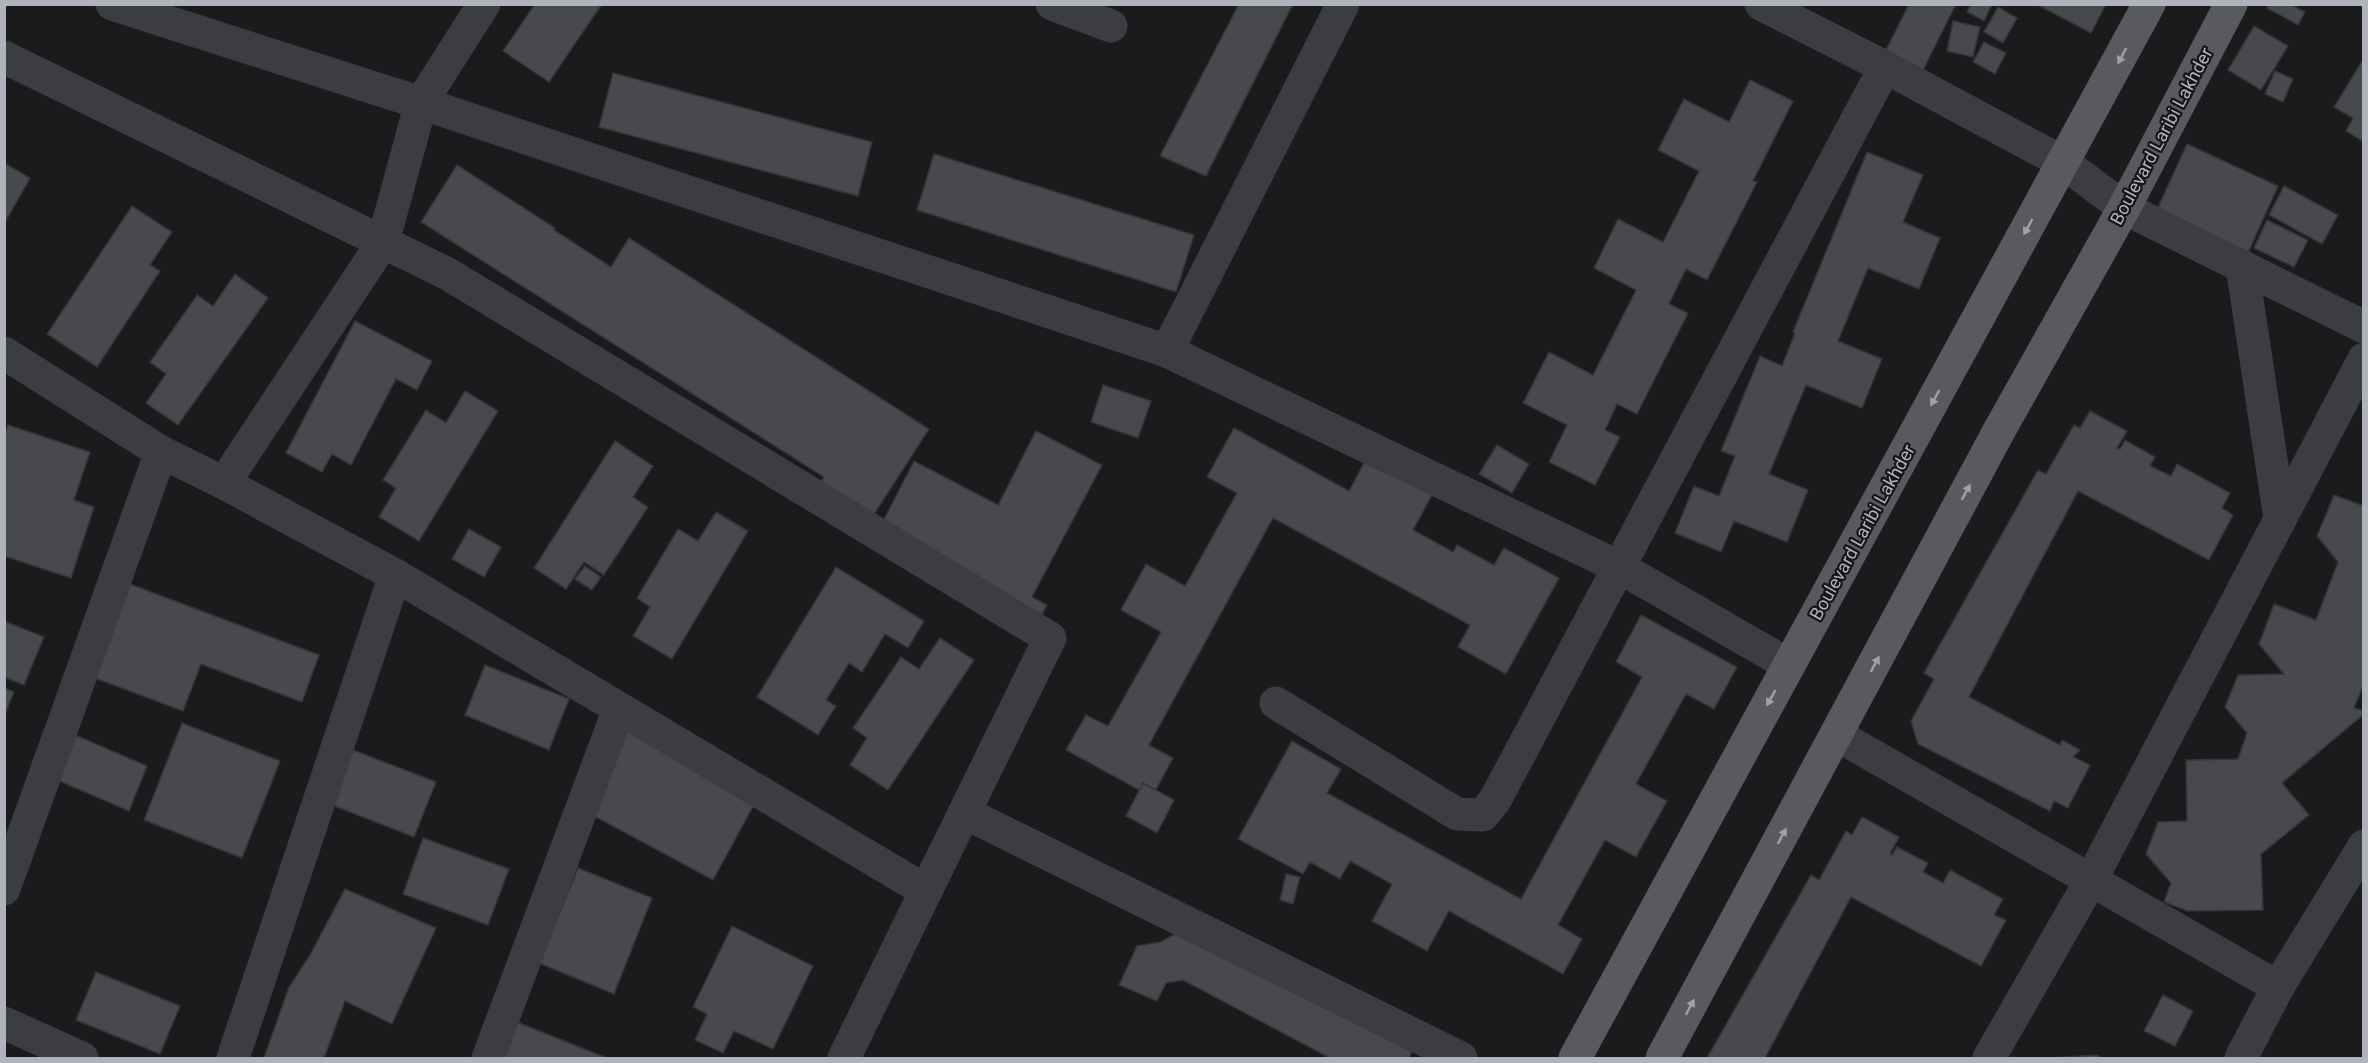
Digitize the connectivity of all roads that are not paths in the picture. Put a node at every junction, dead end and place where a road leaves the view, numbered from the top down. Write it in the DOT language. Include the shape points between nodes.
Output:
graph roads {
  1 [pos="112,4"];
  2 [pos="484,4"];
  3 [pos="1052,4"];
  4 [pos="1343,4"];
  5 [pos="1761,4"];
  6 [pos="2149,4"];
  7 [pos="2231,4"];
  8 [pos="1111,27"];
  9 [pos="4,57"];
  10 [pos="1885,67"];
  11 [pos="421,104"];
  12 [pos="2064,163"];
  13 [pos="2124,208"];
  14 [pos="383,242"];
  15 [pos="2242,266"];
  16 [pos="2364,327"];
  17 [pos="1167,351"];
  18 [pos="4,353"];
  19 [pos="2364,359"];
  20 [pos="161,452"];
  21 [pos="224,483"];
  22 [pos="2280,519"];
  23 [pos="1619,567"];
  24 [pos="395,575"];
  25 [pos="1789,665"];
  26 [pos="1276,704"];
  27 [pos="619,709"];
  28 [pos="1837,735"];
  29 [pos="964,813"];
  30 [pos="2364,846"];
  31 [pos="2091,880"];
  32 [pos="4,889"];
  33 [pos="926,891"];
  34 [pos="2278,987"];
  35 [pos="4,1023"];
  36 [pos="82,1059"];
  37 [pos="233,1059"];
  38 [pos="488,1059"];
  39 [pos="844,1059"];
  40 [pos="1461,1059"];
  41 [pos="1575,1059"];
  42 [pos="1662,1059"];
  43 [pos="1989,1059"];
  44 [pos="2241,1059"];
  1 -- 11 [label="street"];
  2 -- 11 [label="street"];
  3 -- 8 [label="street"];
  4 -- 17 [label="street"];
  5 -- 10 [label="street"];
  6 -- 12 [label="main road, Boulevard Laribi Lakhder, one-way"];
  7 -- 13 [label="main road, Boulevard Laribi Lakhder"];
  9 -- 14 [label="street"];
  10 -- 12 [label="street"];
  10 -- 23 [label="street"];
  11 -- 14 [label="street"];
  11 -- 17 [label="street"];
  12 -- 13 [label="street"];
  12 -- 25 [label="main road, Boulevard Laribi Lakhder, one-way"];
  13 -- 15 [label="street"];
  28 -- 13 [label="main road, Boulevard Laribi Lakhder, one-way" via="2000,429"];
  14 -- 21 [label="street"];
  14 -- 29 [label="street" via="448,274 1050,638"];
  15 -- 16 [label="street"];
  15 -- 22 [label="street"];
  17 -- 23 [label="street"];
  18 -- 20 [label="street"];
  19 -- 22 [label="street"];
  20 -- 21 [label="street"];
  20 -- 32 [label="street"];
  21 -- 24 [label="street"];
  22 -- 31 [label="street"];
  23 -- 25 [label="street"];
  23 -- 26 [label="street" via="1495,801 1483,815 1457,814"];
  24 -- 27 [label="street"];
  24 -- 37 [label="street"];
  25 -- 41 [label="main road, Boulevard Laribi Lakhder, one-way"];
  27 -- 33 [label="street"];
  27 -- 38 [label="street"];
  28 -- 31 [label="street"];
  42 -- 28 [label="main road, Boulevard Laribi Lakhder, one-way"];
  29 -- 33 [label="street"];
  29 -- 40 [label="street"];
  30 -- 34 [label="street"];
  31 -- 34 [label="street"];
  31 -- 43 [label="street"];
  33 -- 39 [label="street"];
  34 -- 44 [label="street"];
  35 -- 36 [label="street"];
}
